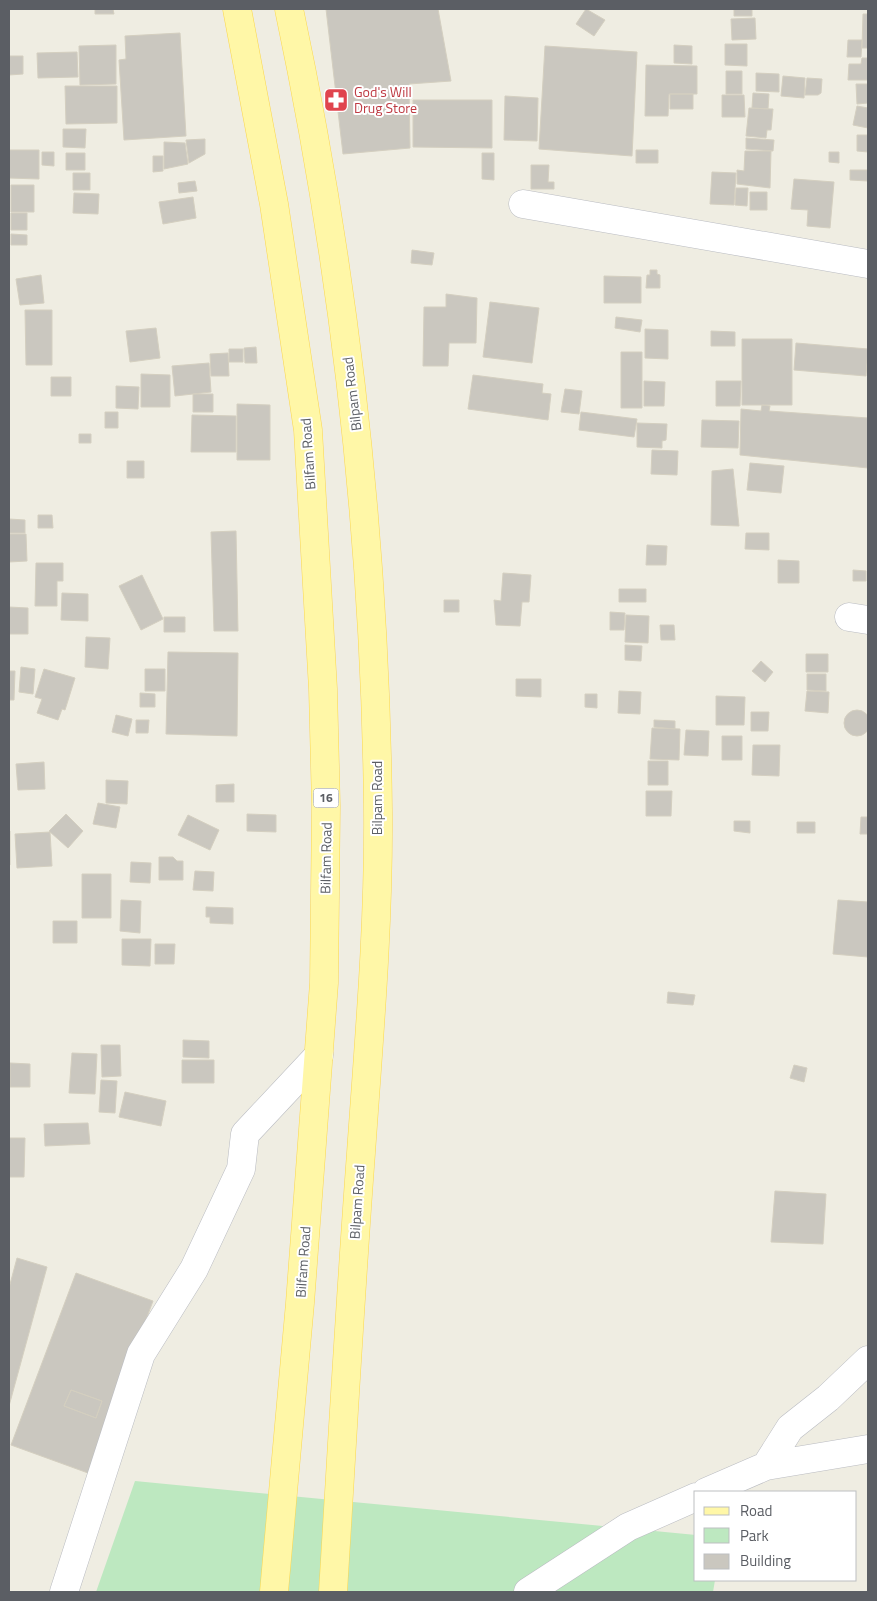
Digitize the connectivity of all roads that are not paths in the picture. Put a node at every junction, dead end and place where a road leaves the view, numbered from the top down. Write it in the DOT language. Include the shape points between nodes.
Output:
graph roads {
  1 [pos="236,9"];
  2 [pos="289,9"];
  3 [pos="523,204"];
  4 [pos="868,264"];
  5 [pos="319,1055"];
  6 [pos="868,1360"];
  7 [pos="868,1449"];
  8 [pos="766,1466"];
  9 [pos="708,1491"];
  10 [pos="694,1498"];
  11 [pos="64,1592"];
  12 [pos="274,1592"];
  13 [pos="333,1592"];
  14 [pos="528,1592"];
  1 -- 5 [label="main road, Bilfam Road / 16" via="274,204 308,430 323,688 326,806 324,983"];
  2 -- 13 [label="main road, Bilpam Road" via="319,160 352,388 367,536 375,691 378,814 373,998"];
  3 -- 4 [label="street"];
  5 -- 11 [label="street" via="244,1134 241,1169 194,1270 141,1354"];
  5 -- 12 [label="main road, Bilfam Road / 16"];
  6 -- 8 [label="street" via="790,1428"];
  7 -- 8 [label="street"];
  8 -- 9 [label="street"];
  10 -- 14 [label="street" via="628,1527"];
}
